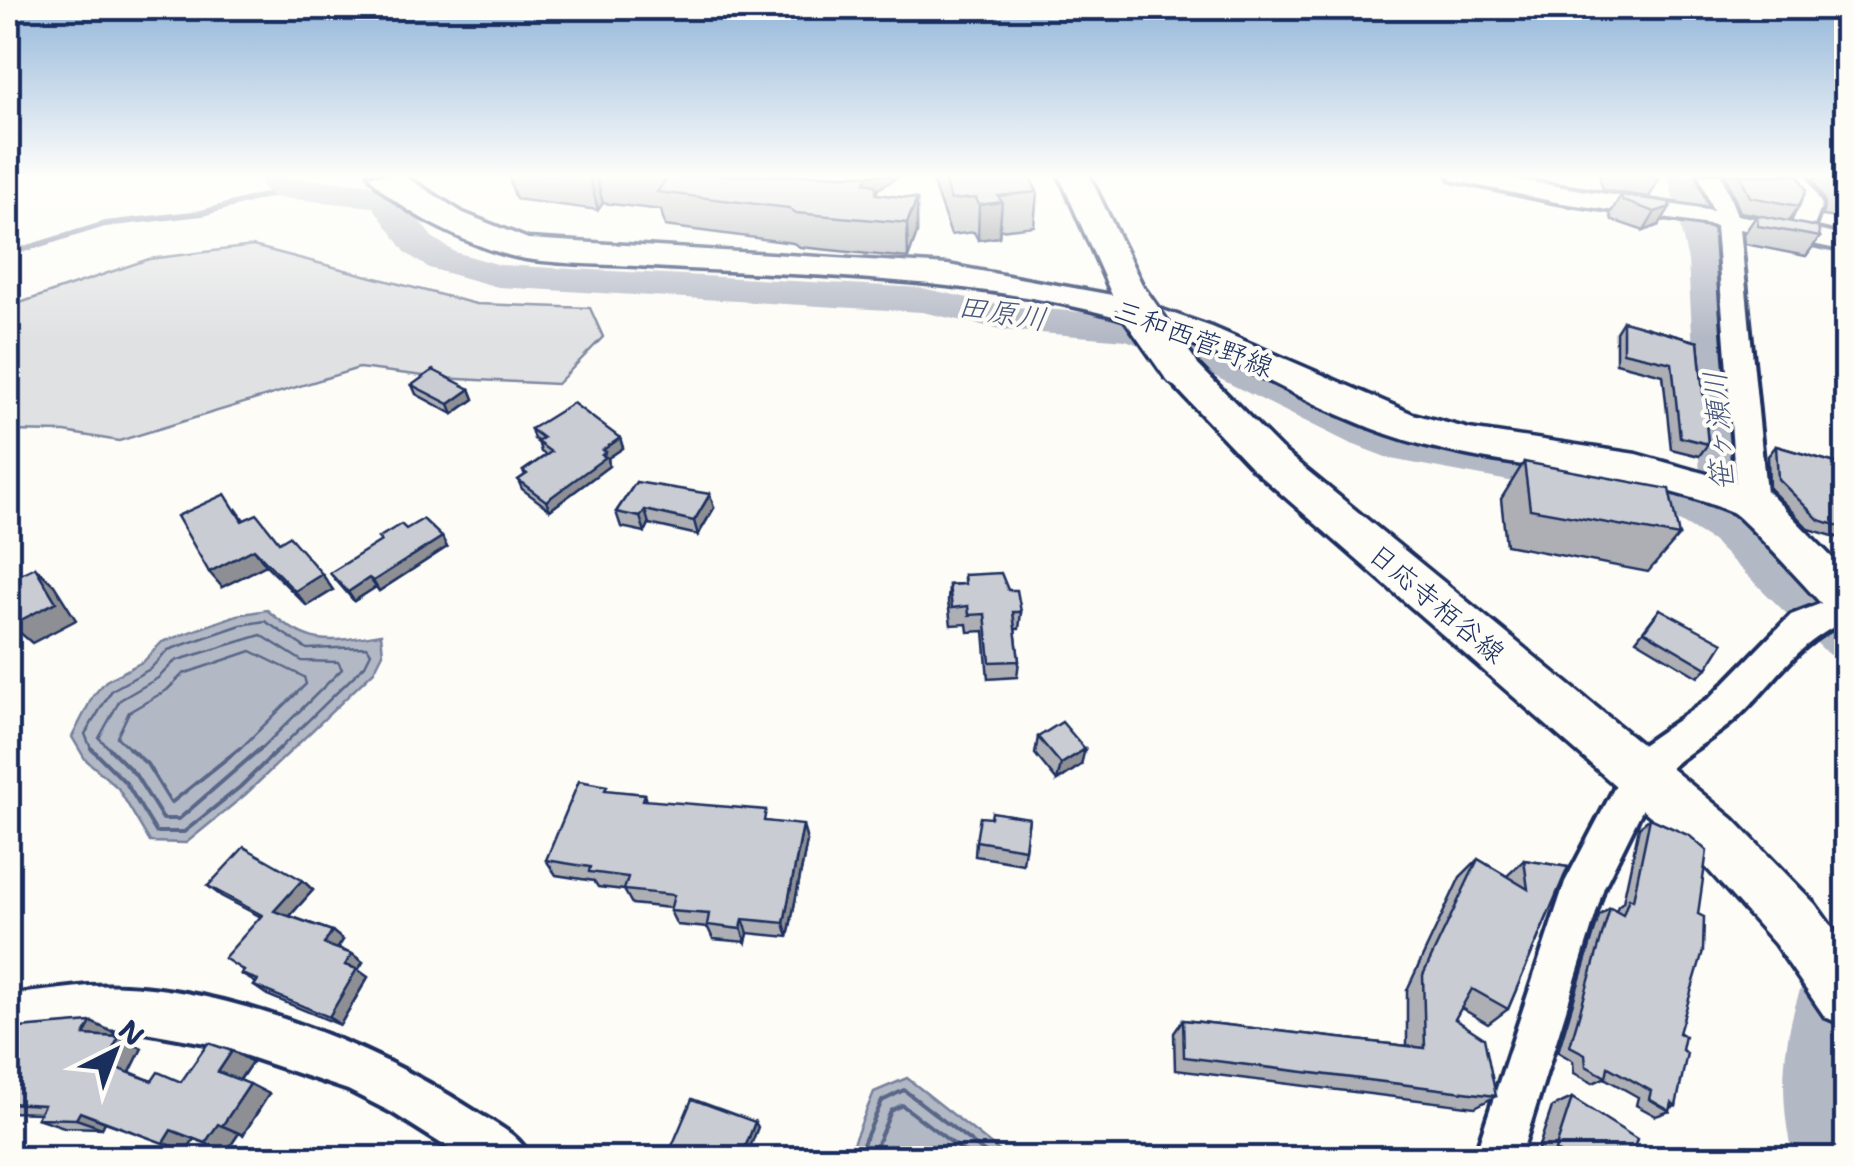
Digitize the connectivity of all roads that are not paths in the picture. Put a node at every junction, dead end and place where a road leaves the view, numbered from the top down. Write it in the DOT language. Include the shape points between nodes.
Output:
graph roads {
  1 [pos="465,229"];
  2 [pos="1099,229"];
  3 [pos="1722,229"];
  4 [pos="1786,229"];
  5 [pos="1800,232"];
  6 [pos="1846,244"];
  7 [pos="1733,496"];
  8 [pos="1834,611"];
  9 [pos="1641,774"];
  10 [pos="1846,996"];
  11 [pos="8,1017"];
  12 [pos="506,1158"];
  13 [pos="1498,1158"];
  1 -- 7 [label="main road, 三和西菅野線" via="526,250 948,275 1121,307 1400,424 1636,469"];
  2 -- 9 [label="main road, 日応寺栢谷線, bridge" via="1132,299 1181,370 1267,459"];
  3 -- 7 [label="street"];
  4 -- 5 [label="street"];
  5 -- 6 [label="street"];
  7 -- 8 [label="main road" via="1767,522"];
  8 -- 9 [label="street"];
  9 -- 10 [label="main road, 日応寺栢谷線" via="1714,837 1796,924"];
  9 -- 13 [label="street" via="1585,882"];
  11 -- 12 [label="street" via="136,1010 284,1044 396,1089"];
}
